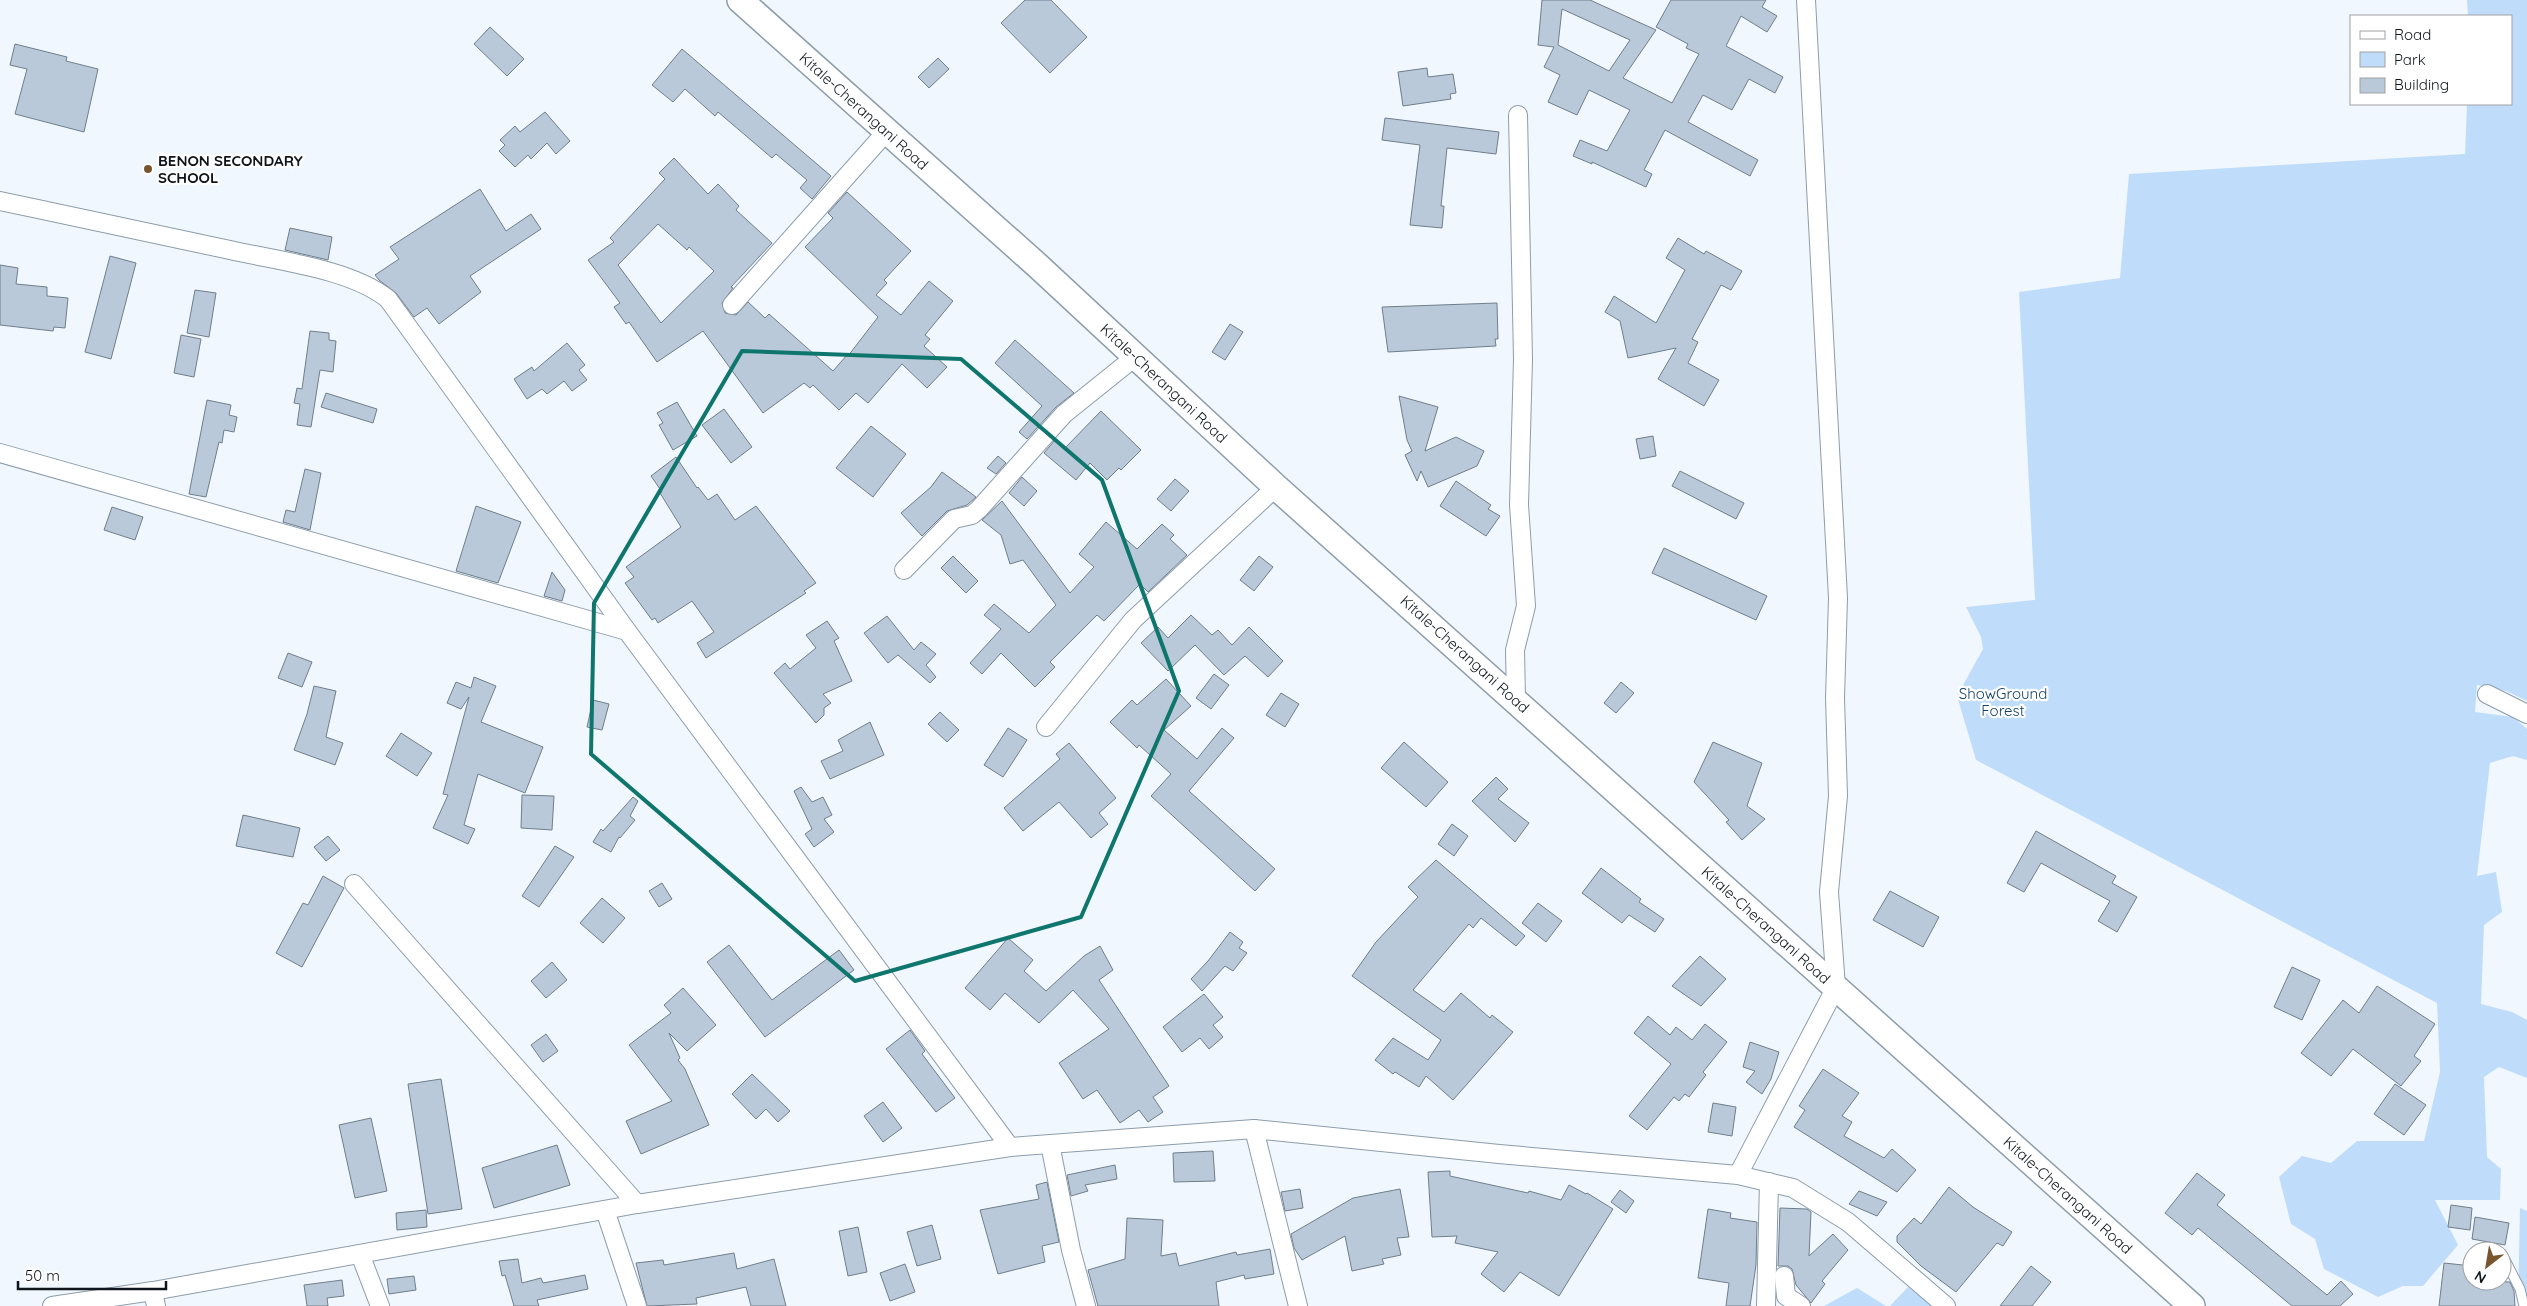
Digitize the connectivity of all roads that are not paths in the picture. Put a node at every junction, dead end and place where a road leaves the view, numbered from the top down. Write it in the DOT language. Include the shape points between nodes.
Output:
graph roads {
  1 [pos="740,0"];
  2 [pos="1806,0"];
  3 [pos="1518,115"];
  4 [pos="886,131"];
  5 [pos="0,201"];
  6 [pos="732,305"];
  7 [pos="1135,357"];
  8 [pos="0,453"];
  9 [pos="1276,487"];
  10 [pos="904,570"];
  11 [pos="628,631"];
  12 [pos="2487,694"];
  13 [pos="1516,700"];
  14 [pos="2527,714"];
  15 [pos="1046,727"];
  16 [pos="354,884"];
  17 [pos="1836,987"];
  18 [pos="1254,1129"];
  19 [pos="1050,1144"];
  20 [pos="1010,1147"];
  21 [pos="1738,1175"];
  22 [pos="1769,1182"];
  23 [pos="637,1204"];
  24 [pos="605,1210"];
  25 [pos="360,1254"];
  26 [pos="2512,1273"];
  27 [pos="1784,1276"];
  28 [pos="154,1298"];
  29 [pos="52,1306"];
  30 [pos="380,1306"];
  31 [pos="637,1306"];
  32 [pos="1086,1306"];
  33 [pos="1298,1306"];
  34 [pos="1766,1306"];
  35 [pos="1801,1306"];
  36 [pos="1946,1306"];
  37 [pos="2192,1306"];
  38 [pos="2524,1306"];
  1 -- 4 [label="main road, Kitale-Cherangani Road"];
  2 -- 17 [label="street" via="1838,598 1835,698 1838,796 1829,892"];
  3 -- 13 [label="street" via="1523,359 1519,505 1526,606 1515,650"];
  4 -- 6 [label="street"];
  4 -- 7 [label="main road, Kitale-Cherangani Road"];
  5 -- 11 [label="street" via="302,266 357,280 374,288 388,300"];
  7 -- 9 [label="main road, Kitale-Cherangani Road"];
  7 -- 10 [label="street" via="1064,414 972,515 954,519"];
  8 -- 11 [label="street"];
  9 -- 13 [label="main road, Kitale-Cherangani Road"];
  9 -- 15 [label="street" via="1133,620"];
  11 -- 20 [label="street"];
  12 -- 14 [label="street"];
  13 -- 17 [label="main road, Kitale-Cherangani Road"];
  16 -- 23 [label="street"];
  17 -- 21 [label="street"];
  17 -- 37 [label="main road, Kitale-Cherangani Road"];
  18 -- 19 [label="street"];
  18 -- 21 [label="street"];
  18 -- 33 [label="street"];
  19 -- 20 [label="street"];
  19 -- 32 [label="street"];
  20 -- 23 [label="street"];
  21 -- 22 [label="street"];
  22 -- 34 [label="street"];
  22 -- 36 [label="street" via="1794,1188 1848,1222"];
  23 -- 24 [label="street"];
  24 -- 25 [label="street"];
  24 -- 31 [label="street"];
  25 -- 28 [label="street"];
  25 -- 30 [label="street"];
  26 -- 38 [label="lane"];
  27 -- 35 [label="street" via="1786,1296"];
  28 -- 29 [label="street"];
}
